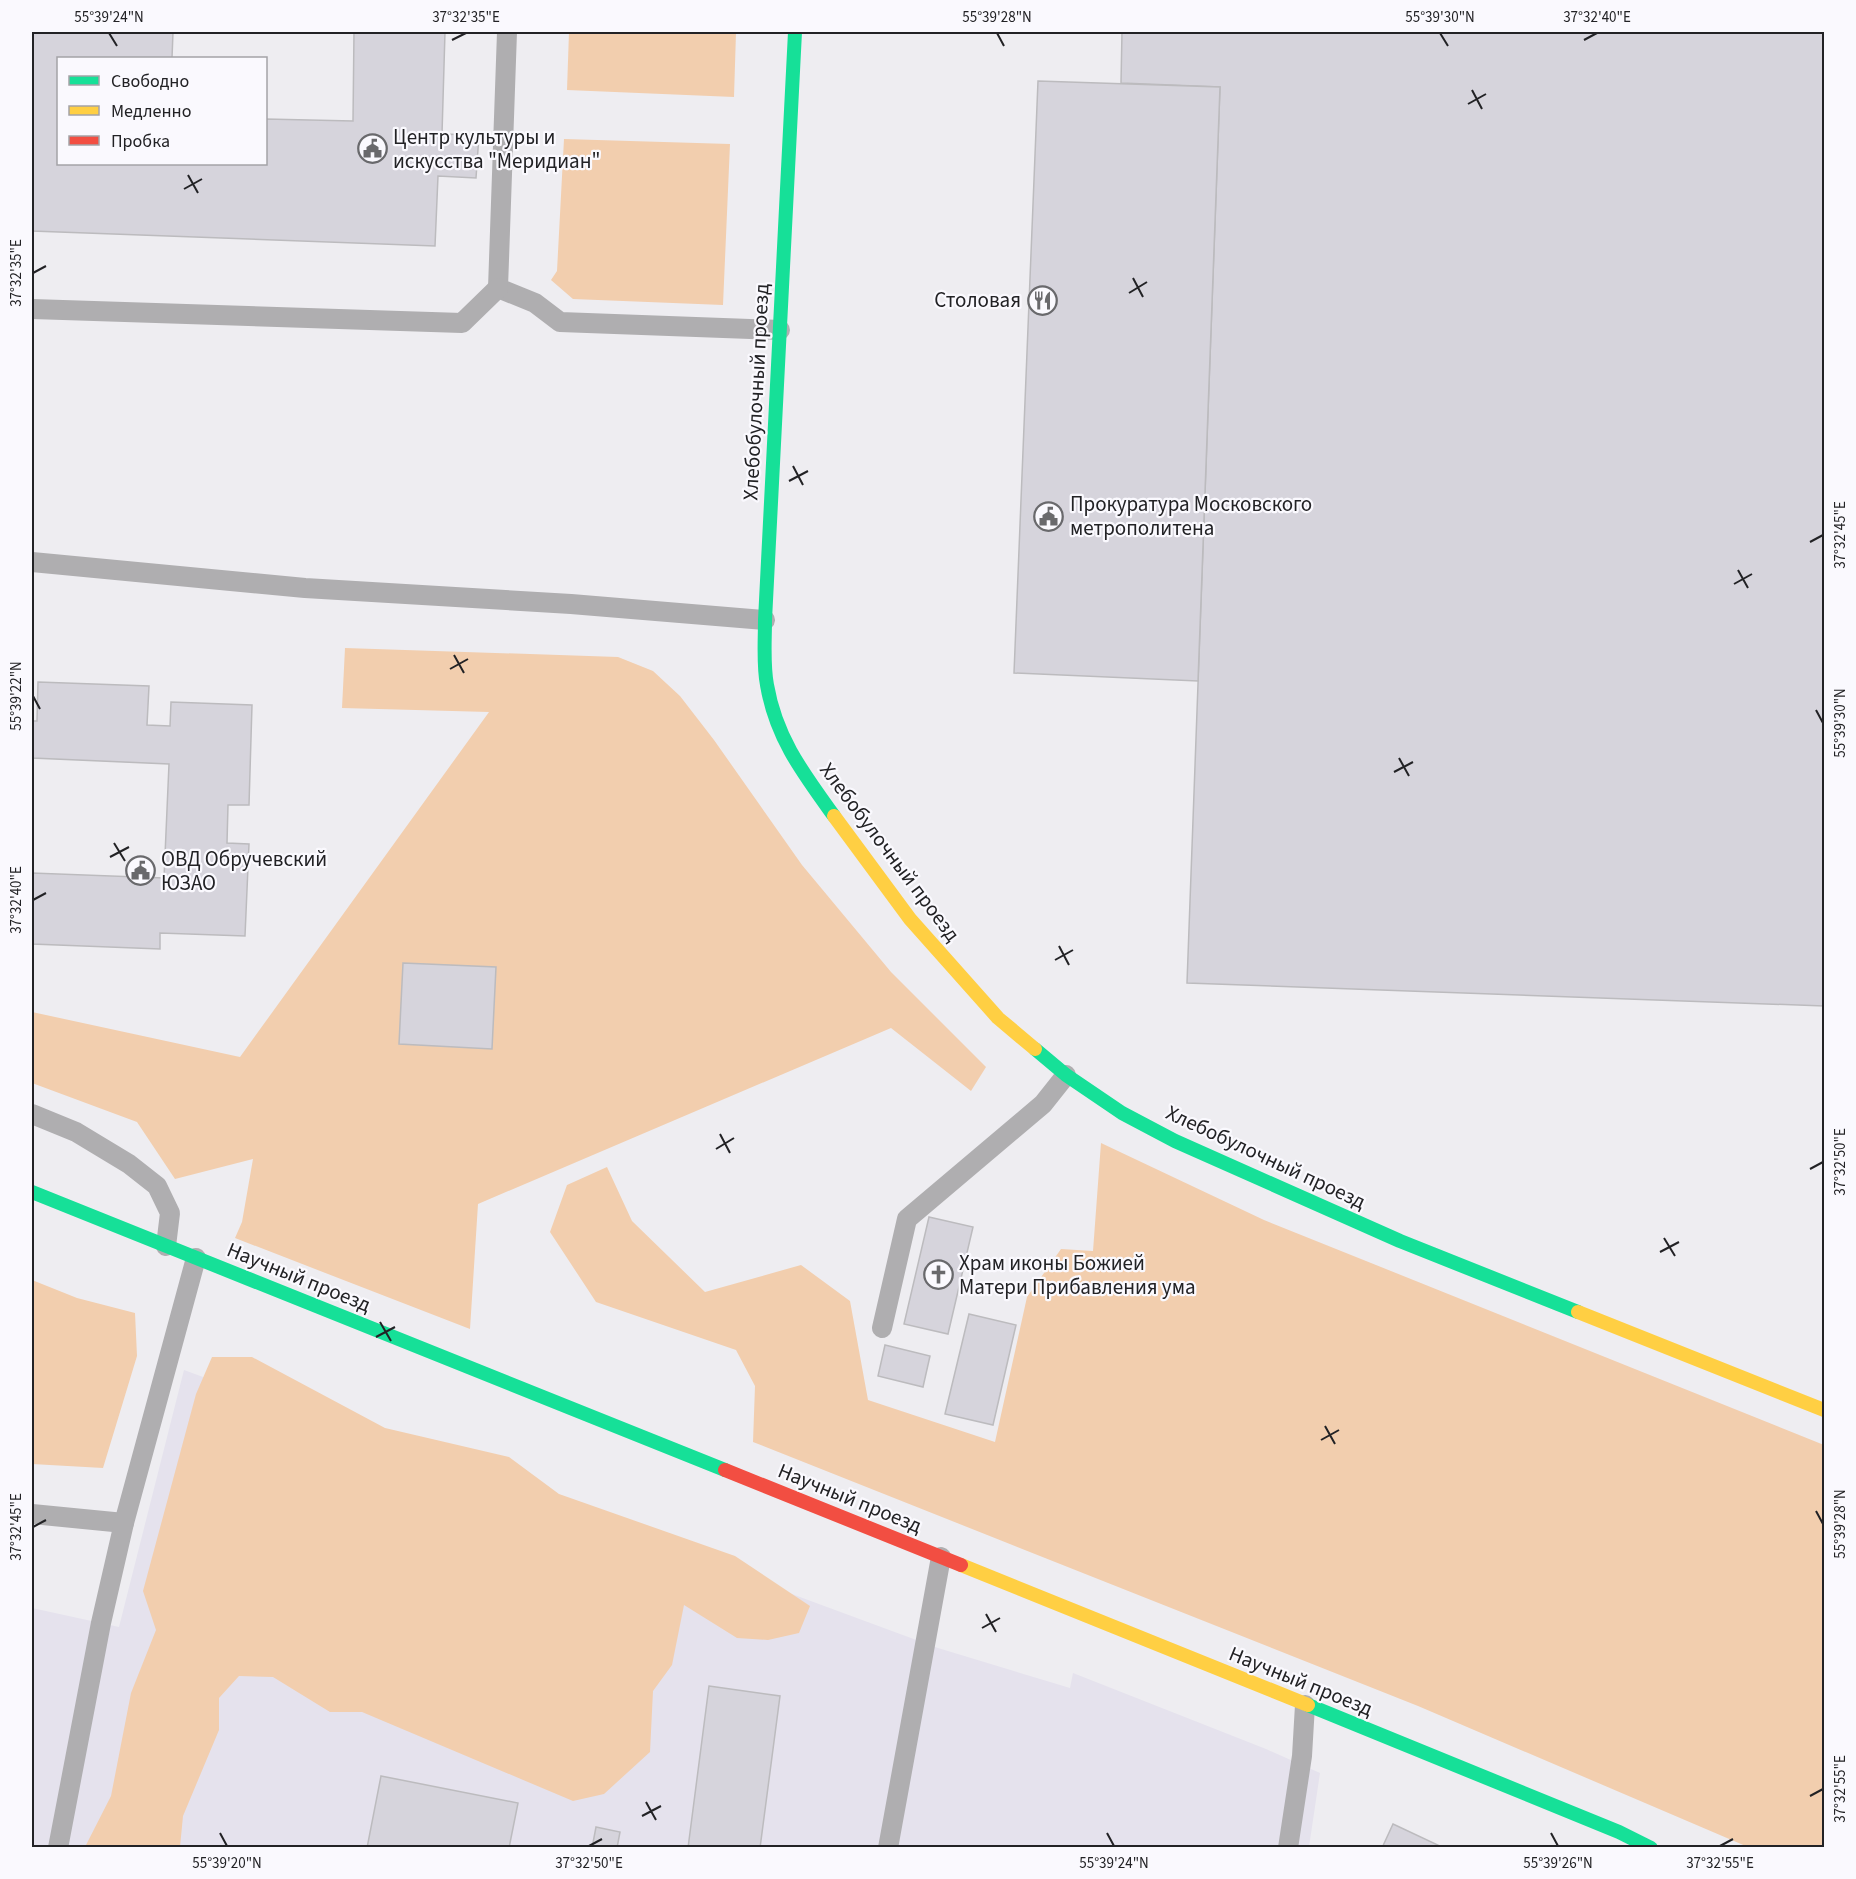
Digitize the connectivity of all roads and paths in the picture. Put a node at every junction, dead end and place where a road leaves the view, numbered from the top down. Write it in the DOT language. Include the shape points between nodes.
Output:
graph roads {
  1 [pos="507,32"];
  2 [pos="795,32"];
  3 [pos="498,288"];
  4 [pos="32,309"];
  5 [pos="780,330"];
  6 [pos="32,562"];
  7 [pos="765,620"];
  8 [pos="1066,1075"];
  9 [pos="32,1114"];
  10 [pos="32,1192"];
  11 [pos="166,1246"];
  12 [pos="196,1258"];
  13 [pos="882,1328"];
  14 [pos="1824,1410"];
  15 [pos="32,1514"];
  16 [pos="124,1522"];
  17 [pos="941,1557"];
  18 [pos="1305,1705"];
  19 [pos="58,1848"];
  20 [pos="888,1848"];
  21 [pos="1288,1848"];
  22 [pos="1652,1848"];
  1 -- 3 [label="lane"];
  2 -- 5 [label="street, Хлебобулочный проезд"];
  3 -- 4 [label="lane" via="462,323"];
  3 -- 5 [label="lane" via="535,303 560,322"];
  5 -- 7 [label="street, Хлебобулочный проезд"];
  6 -- 7 [label="lane" via="305,588"];
  7 -- 8 [label="street, Хлебобулочный проезд" via="766,683 777,726 801,771 910,919 998,1018"];
  8 -- 13 [label="lane" via="1043,1104 907,1219"];
  8 -- 14 [label="street, Хлебобулочный проезд" via="1122,1113 1176,1140 1400,1241"];
  9 -- 11 [label="lane" via="76,1132 157,1186 170,1213"];
  10 -- 11 [label="street, Научный проезд"];
  11 -- 12 [label="street, Научный проезд"];
  12 -- 16 [label="lane"];
  12 -- 17 [label="street, Научный проезд"];
  15 -- 16 [label="lane"];
  16 -- 19 [label="lane"];
  17 -- 18 [label="street, Научный проезд"];
  17 -- 20 [label="lane"];
  18 -- 21 [label="lane" via="1302,1756"];
  18 -- 22 [label="street, Научный проезд"];
}
